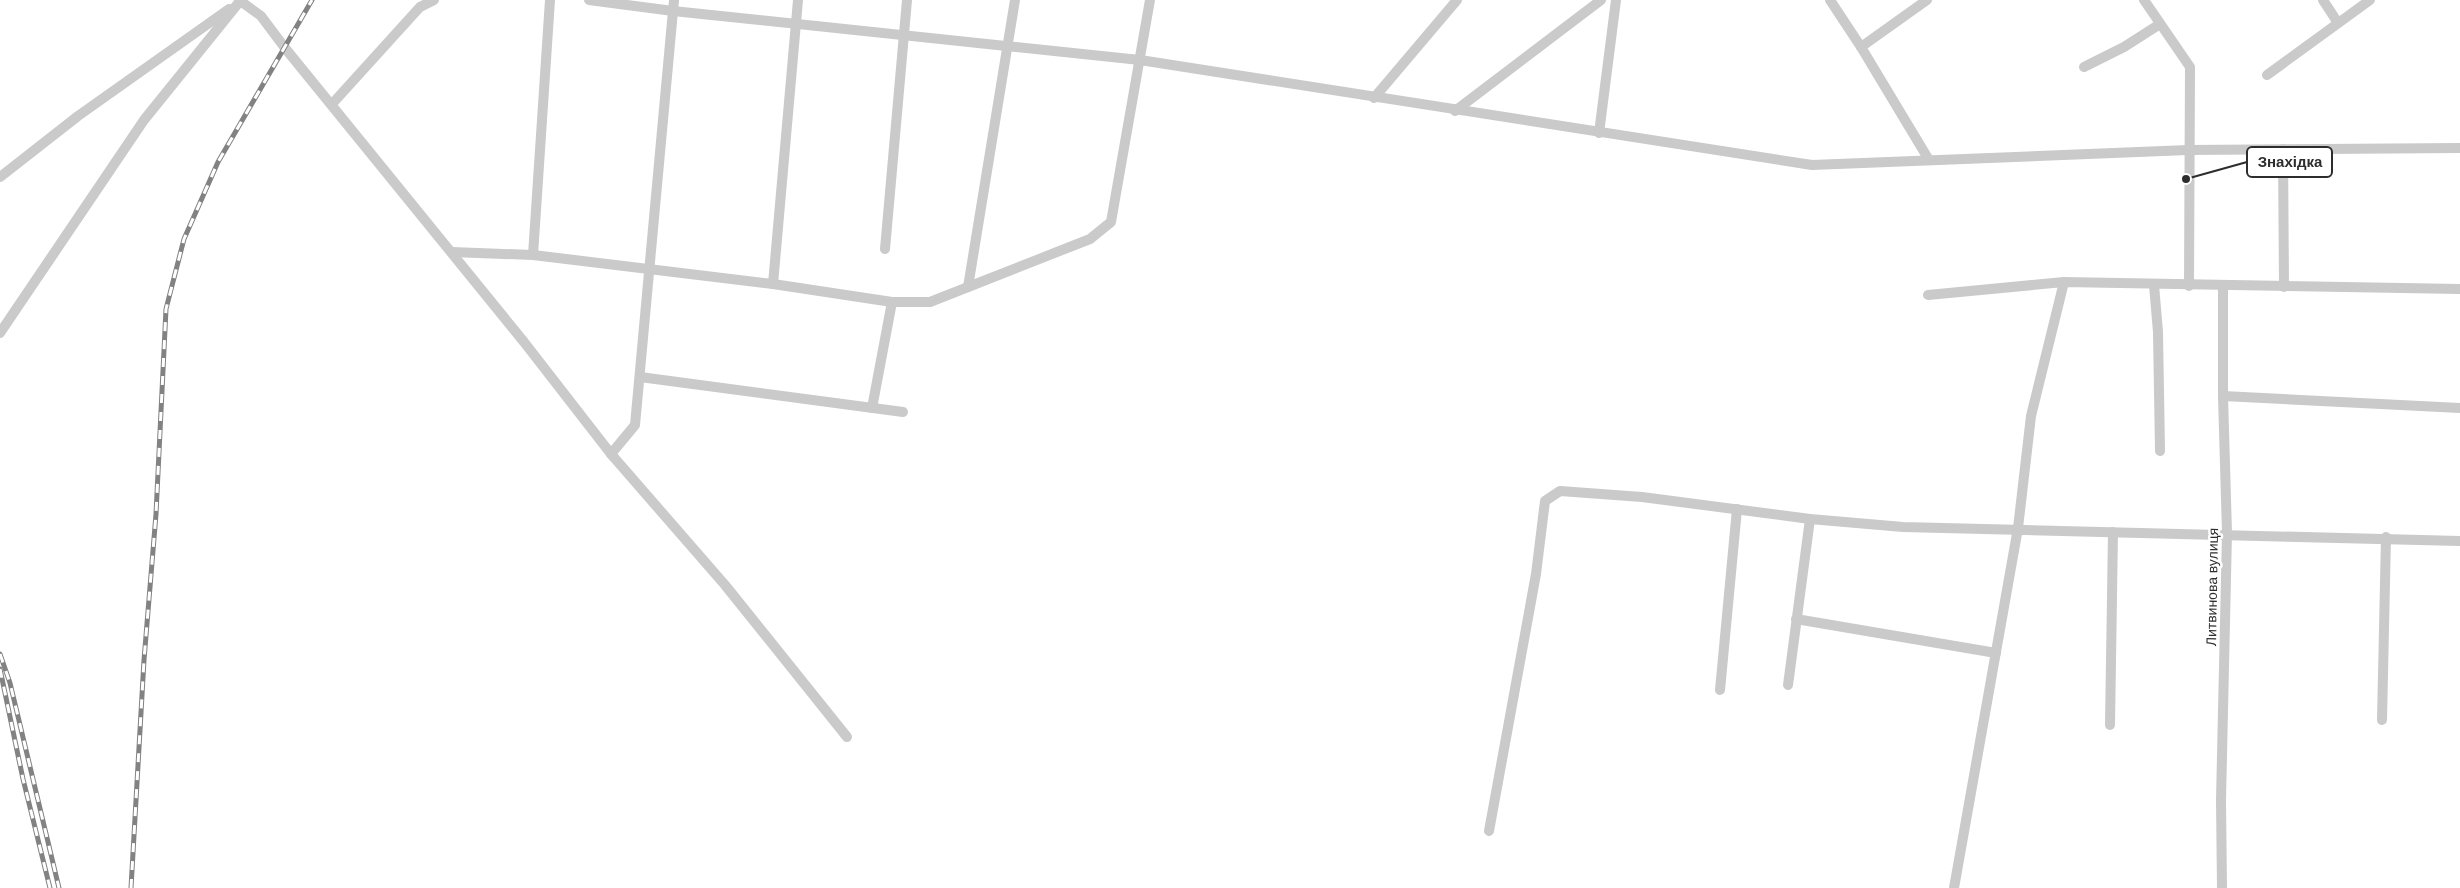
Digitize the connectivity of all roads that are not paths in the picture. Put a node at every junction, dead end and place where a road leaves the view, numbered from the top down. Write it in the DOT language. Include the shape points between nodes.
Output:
graph roads {
  1 [pos="239,0"];
  2 [pos="434,0"];
  3 [pos="550,0"];
  4 [pos="588,0"];
  5 [pos="674,0"];
  6 [pos="798,0"];
  7 [pos="907,0"];
  8 [pos="1014,0"];
  9 [pos="1150,0"];
  10 [pos="1457,0"];
  11 [pos="1601,0"];
  12 [pos="1616,0"];
  13 [pos="1830,0"];
  14 [pos="1927,0"];
  15 [pos="2144,0"];
  16 [pos="2323,0"];
  17 [pos="2370,0"];
  18 [pos="673,11"];
  19 [pos="796,23"];
  20 [pos="2338,23"];
  21 [pos="2160,24"];
  22 [pos="905,35"];
  23 [pos="1008,47"];
  24 [pos="1862,47"];
  25 [pos="1140,60"];
  26 [pos="2084,66"];
  27 [pos="2267,75"];
  28 [pos="1374,98"];
  29 [pos="332,104"];
  30 [pos="1455,111"];
  31 [pos="1599,133"];
  32 [pos="2460,148"];
  33 [pos="2283,149"];
  34 [pos="2188,150"];
  35 [pos="1929,160"];
  36 [pos="0,177"];
  37 [pos="885,249"];
  38 [pos="452,252"];
  39 [pos="533,255"];
  40 [pos="650,270"];
  41 [pos="2064,282"];
  42 [pos="773,284"];
  43 [pos="2154,285"];
  44 [pos="2189,286"];
  45 [pos="2223,286"];
  46 [pos="968,287"];
  47 [pos="2284,287"];
  48 [pos="2460,289"];
  49 [pos="1928,295"];
  50 [pos="892,302"];
  51 [pos="0,333"];
  52 [pos="640,377"];
  53 [pos="2222,396"];
  54 [pos="872,408"];
  55 [pos="2460,408"];
  56 [pos="903,412"];
  57 [pos="2160,451"];
  58 [pos="611,454"];
  59 [pos="1737,509"];
  60 [pos="1810,519"];
  61 [pos="2018,528"];
  62 [pos="2114,532"];
  63 [pos="2227,534"];
  64 [pos="2386,537"];
  65 [pos="2460,541"];
  66 [pos="1796,619"];
  67 [pos="1996,653"];
  68 [pos="1788,685"];
  69 [pos="1720,690"];
  70 [pos="2382,720"];
  71 [pos="2110,725"];
  72 [pos="846,737"];
  73 [pos="1489,831"];
  74 [pos="1954,888"];
  75 [pos="2222,888"];
  1 -- 29 [label="street" via="262,16"];
  1 -- 36 [label="street" via="78,116"];
  1 -- 51 [label="street" via="144,120"];
  2 -- 29 [label="street" via="420,7"];
  3 -- 39 [label="street"];
  4 -- 18 [label="street"];
  5 -- 18 [label="street"];
  6 -- 19 [label="street"];
  7 -- 22 [label="street"];
  8 -- 23 [label="street"];
  9 -- 25 [label="street"];
  10 -- 28 [label="street"];
  11 -- 30 [label="street"];
  12 -- 31 [label="street"];
  13 -- 24 [label="street"];
  14 -- 24 [label="street"];
  15 -- 21 [label="street"];
  16 -- 20 [label="street"];
  17 -- 20 [label="street"];
  18 -- 19 [label="street"];
  18 -- 40 [label="street"];
  19 -- 22 [label="street"];
  19 -- 42 [label="street"];
  20 -- 27 [label="street"];
  21 -- 26 [label="street" via="2124,47"];
  21 -- 34 [label="street" via="2190,66"];
  22 -- 23 [label="street"];
  22 -- 37 [label="street"];
  23 -- 25 [label="street"];
  23 -- 46 [label="street"];
  24 -- 35 [label="street"];
  25 -- 28 [label="street"];
  25 -- 46 [label="street" via="1111,222 1090,239"];
  28 -- 30 [label="street"];
  29 -- 38 [label="street"];
  30 -- 31 [label="street"];
  31 -- 35 [label="street" via="1812,165"];
  32 -- 33 [label="street"];
  33 -- 34 [label="street"];
  33 -- 47 [label="street"];
  34 -- 35 [label="street"];
  34 -- 44 [label="street"];
  38 -- 39 [label="street"];
  38 -- 58 [label="street"];
  39 -- 40 [label="street"];
  40 -- 42 [label="street"];
  40 -- 52 [label="street"];
  41 -- 43 [label="street"];
  41 -- 49 [label="street"];
  41 -- 61 [label="street" via="2031,416"];
  42 -- 50 [label="street"];
  43 -- 44 [label="street"];
  43 -- 57 [label="street"];
  44 -- 45 [label="street"];
  45 -- 47 [label="street"];
  45 -- 53 [label="street, Литвинова вулиця"];
  46 -- 50 [label="street" via="930,302"];
  47 -- 48 [label="street"];
  50 -- 54 [label="street"];
  52 -- 54 [label="street"];
  52 -- 58 [label="street" via="635,426"];
  53 -- 55 [label="street"];
  53 -- 63 [label="street, Литвинова вулиця"];
  54 -- 56 [label="street"];
  58 -- 72 [label="street" via="724,585"];
  59 -- 60 [label="street"];
  59 -- 69 [label="street"];
  59 -- 73 [label="street" via="1560,491 1544,501 1536,574"];
  60 -- 61 [label="street" via="1903,527"];
  60 -- 66 [label="street"];
  61 -- 62 [label="street"];
  61 -- 67 [label="street"];
  62 -- 63 [label="street"];
  62 -- 71 [label="street"];
  63 -- 64 [label="street"];
  63 -- 75 [label="street, Литвинова вулиця"];
  64 -- 65 [label="street"];
  64 -- 70 [label="street"];
  66 -- 67 [label="street"];
  66 -- 68 [label="street"];
  67 -- 74 [label="street"];
}
